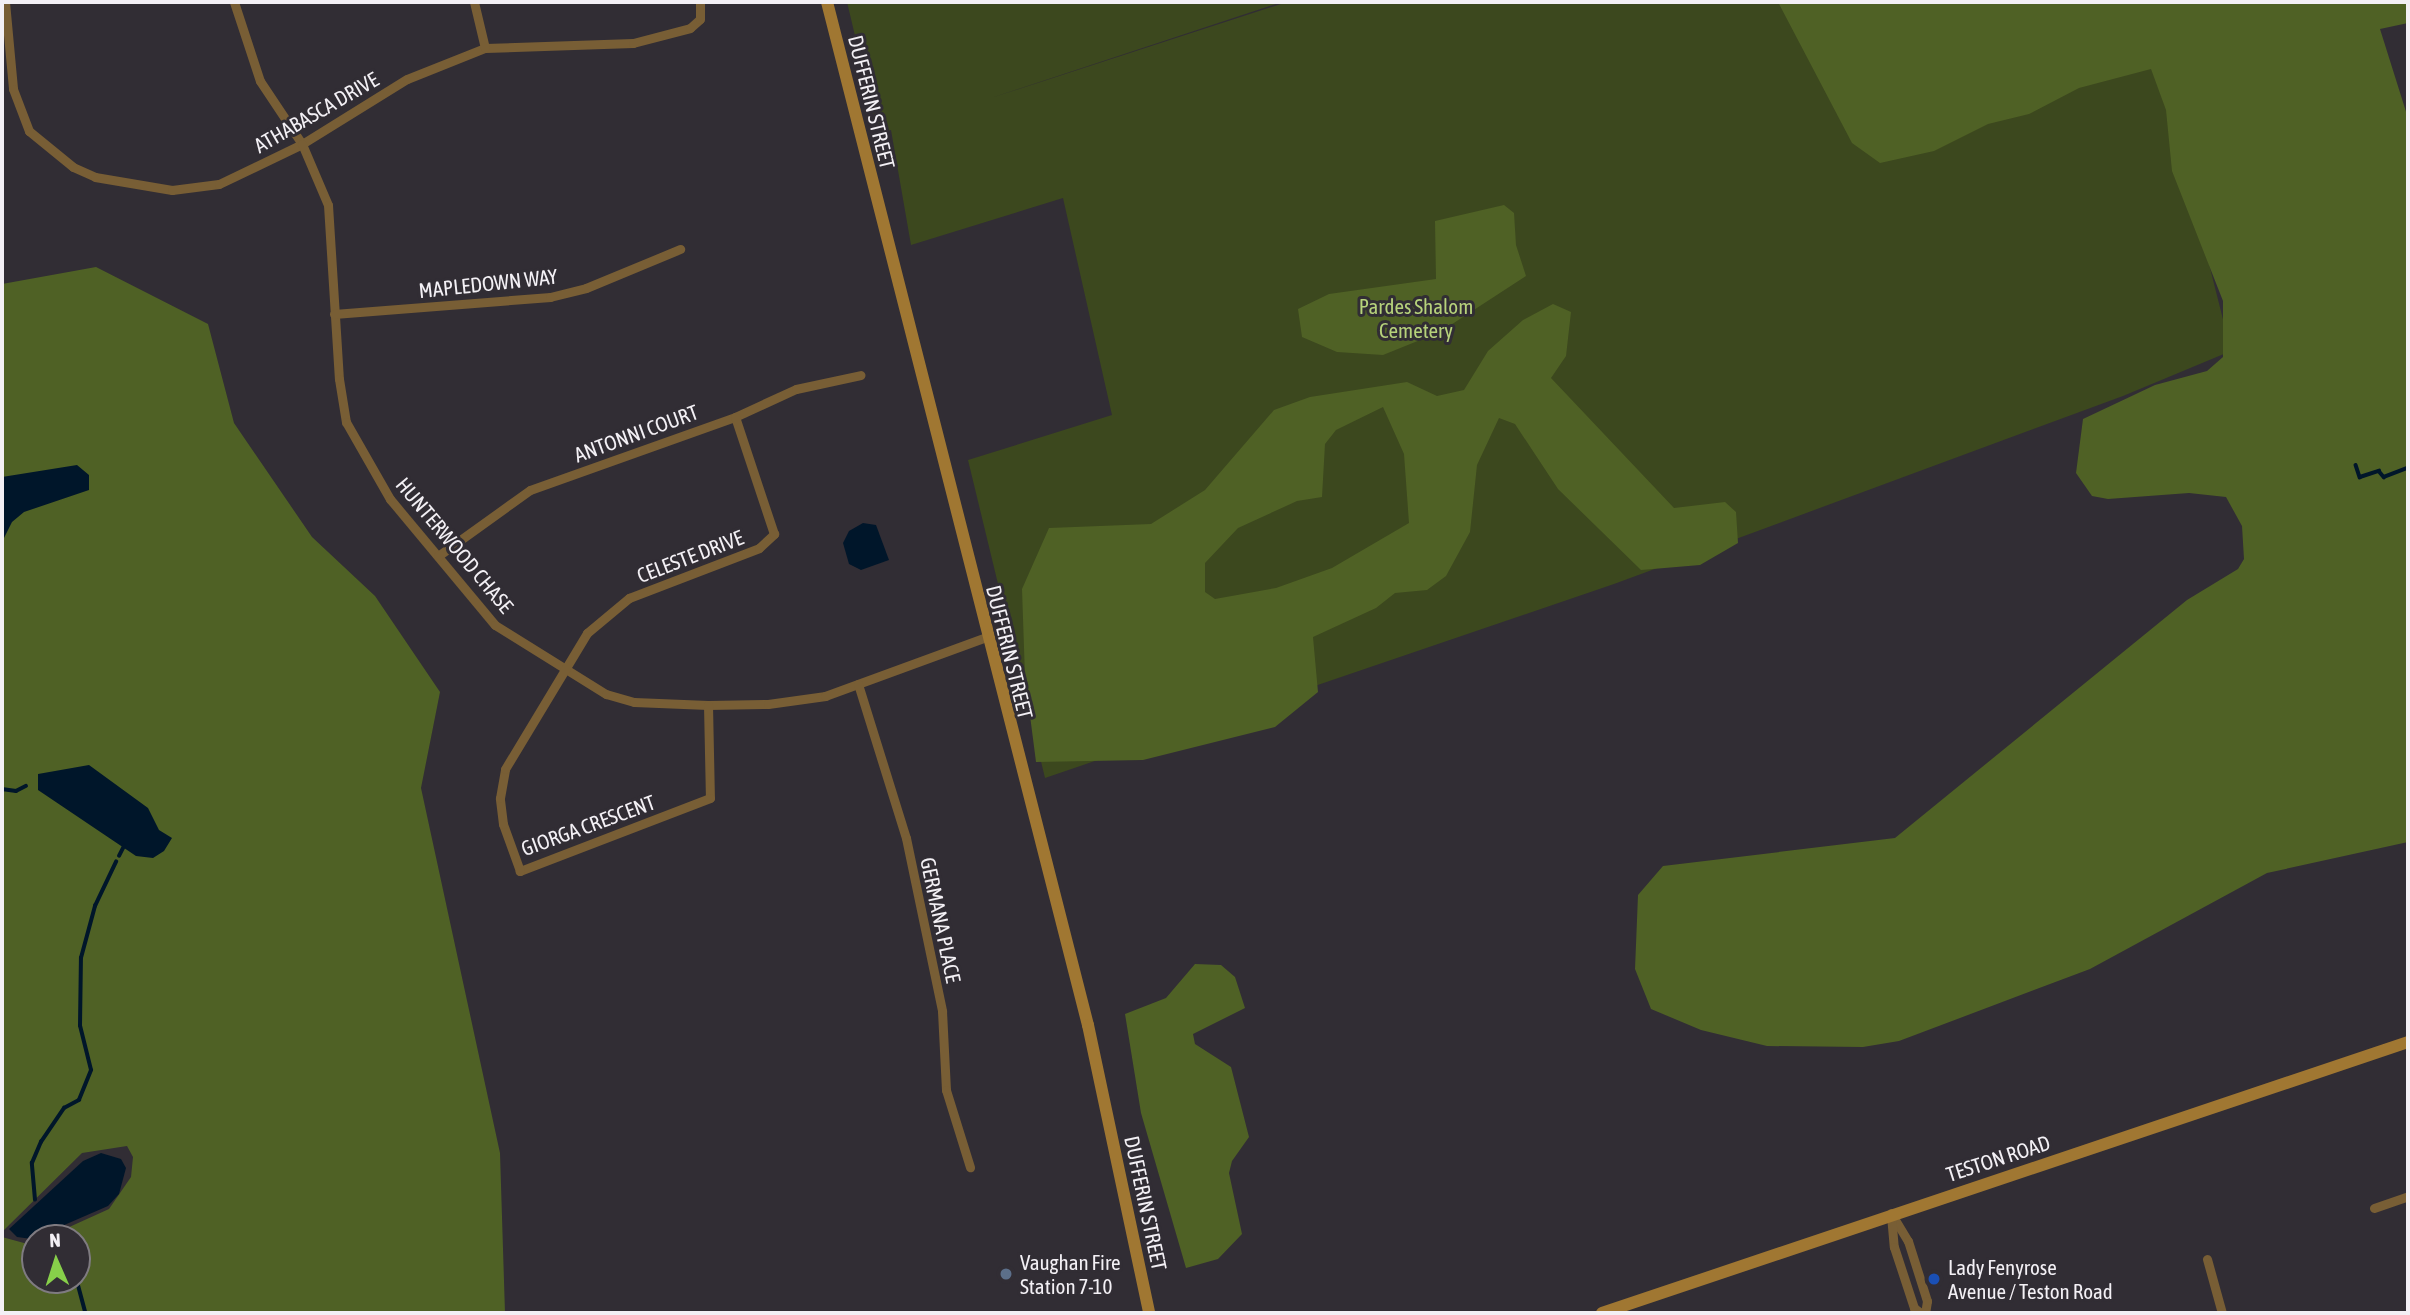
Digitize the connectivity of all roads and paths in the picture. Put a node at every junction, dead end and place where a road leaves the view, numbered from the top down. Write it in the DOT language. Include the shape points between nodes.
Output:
graph roads {
  1 [pos="5,2"];
  2 [pos="234,2"];
  3 [pos="474,2"];
  4 [pos="700,2"];
  5 [pos="827,2"];
  6 [pos="485,48"];
  7 [pos="302,144"];
  8 [pos="680,248"];
  9 [pos="334,314"];
  10 [pos="861,375"];
  11 [pos="735,416"];
  12 [pos="438,556"];
  13 [pos="986,637"];
  14 [pos="564,669"];
  15 [pos="858,684"];
  16 [pos="708,705"];
  17 [pos="2408,1042"];
  18 [pos="970,1167"];
  19 [pos="2408,1196"];
  20 [pos="2374,1208"];
  21 [pos="1891,1213"];
  22 [pos="2207,1259"];
  23 [pos="1149,1313"];
  24 [pos="1602,1313"];
  25 [pos="1923,1313"];
  26 [pos="2222,1313"];
  1 -- 7 [label="street, ATHABASCA DRIVE" via="17,103 29,131 73,167 132,186 203,189"];
  2 -- 7 [label="street, HUNTERWOOD CHASE" via="260,81"];
  3 -- 6 [label="street"];
  4 -- 6 [label="street, ATHABASCA DRIVE" via="700,19 690,28 633,43"];
  5 -- 13 [label="main road, DUFFERIN STREET"];
  6 -- 7 [label="street, ATHABASCA DRIVE" via="407,79"];
  7 -- 9 [label="street, HUNTERWOOD CHASE" via="328,205"];
  8 -- 9 [label="street, MAPLEDOWN WAY" via="586,288 550,297"];
  9 -- 12 [label="street, HUNTERWOOD CHASE" via="346,422 390,499"];
  10 -- 11 [label="street, ANTONNI COURT" via="796,389"];
  11 -- 12 [label="street, ANTONNI COURT" via="530,490"];
  11 -- 14 [label="street, CELESTE DRIVE" via="774,534 759,548 615,607 587,633"];
  12 -- 14 [label="street, HUNTERWOOD CHASE" via="495,625"];
  13 -- 15 [label="street, HUNTERWOOD CHASE"];
  13 -- 23 [label="main road, DUFFERIN STREET" via="1088,1025"];
  14 -- 16 [label="street, HUNTERWOOD CHASE" via="606,694 634,702"];
  14 -- 16 [label="street, GIORGA CRESCENT" via="505,769 500,798 503,824 520,871 710,798"];
  15 -- 16 [label="street, HUNTERWOOD CHASE" via="791,701"];
  15 -- 18 [label="street, GERMANA PLACE" via="906,838 942,1011 946,1090"];
  17 -- 21 [label="main road, TESTON ROAD"];
  19 -- 20 [label="street"];
  21 -- 24 [label="main road, TESTON ROAD"];
  21 -- 25 [label="street" via="1908,1241 1927,1301"];
  21 -- 25 [label="street" via="1894,1247 1914,1308"];
  22 -- 26 [label="street"];
}
